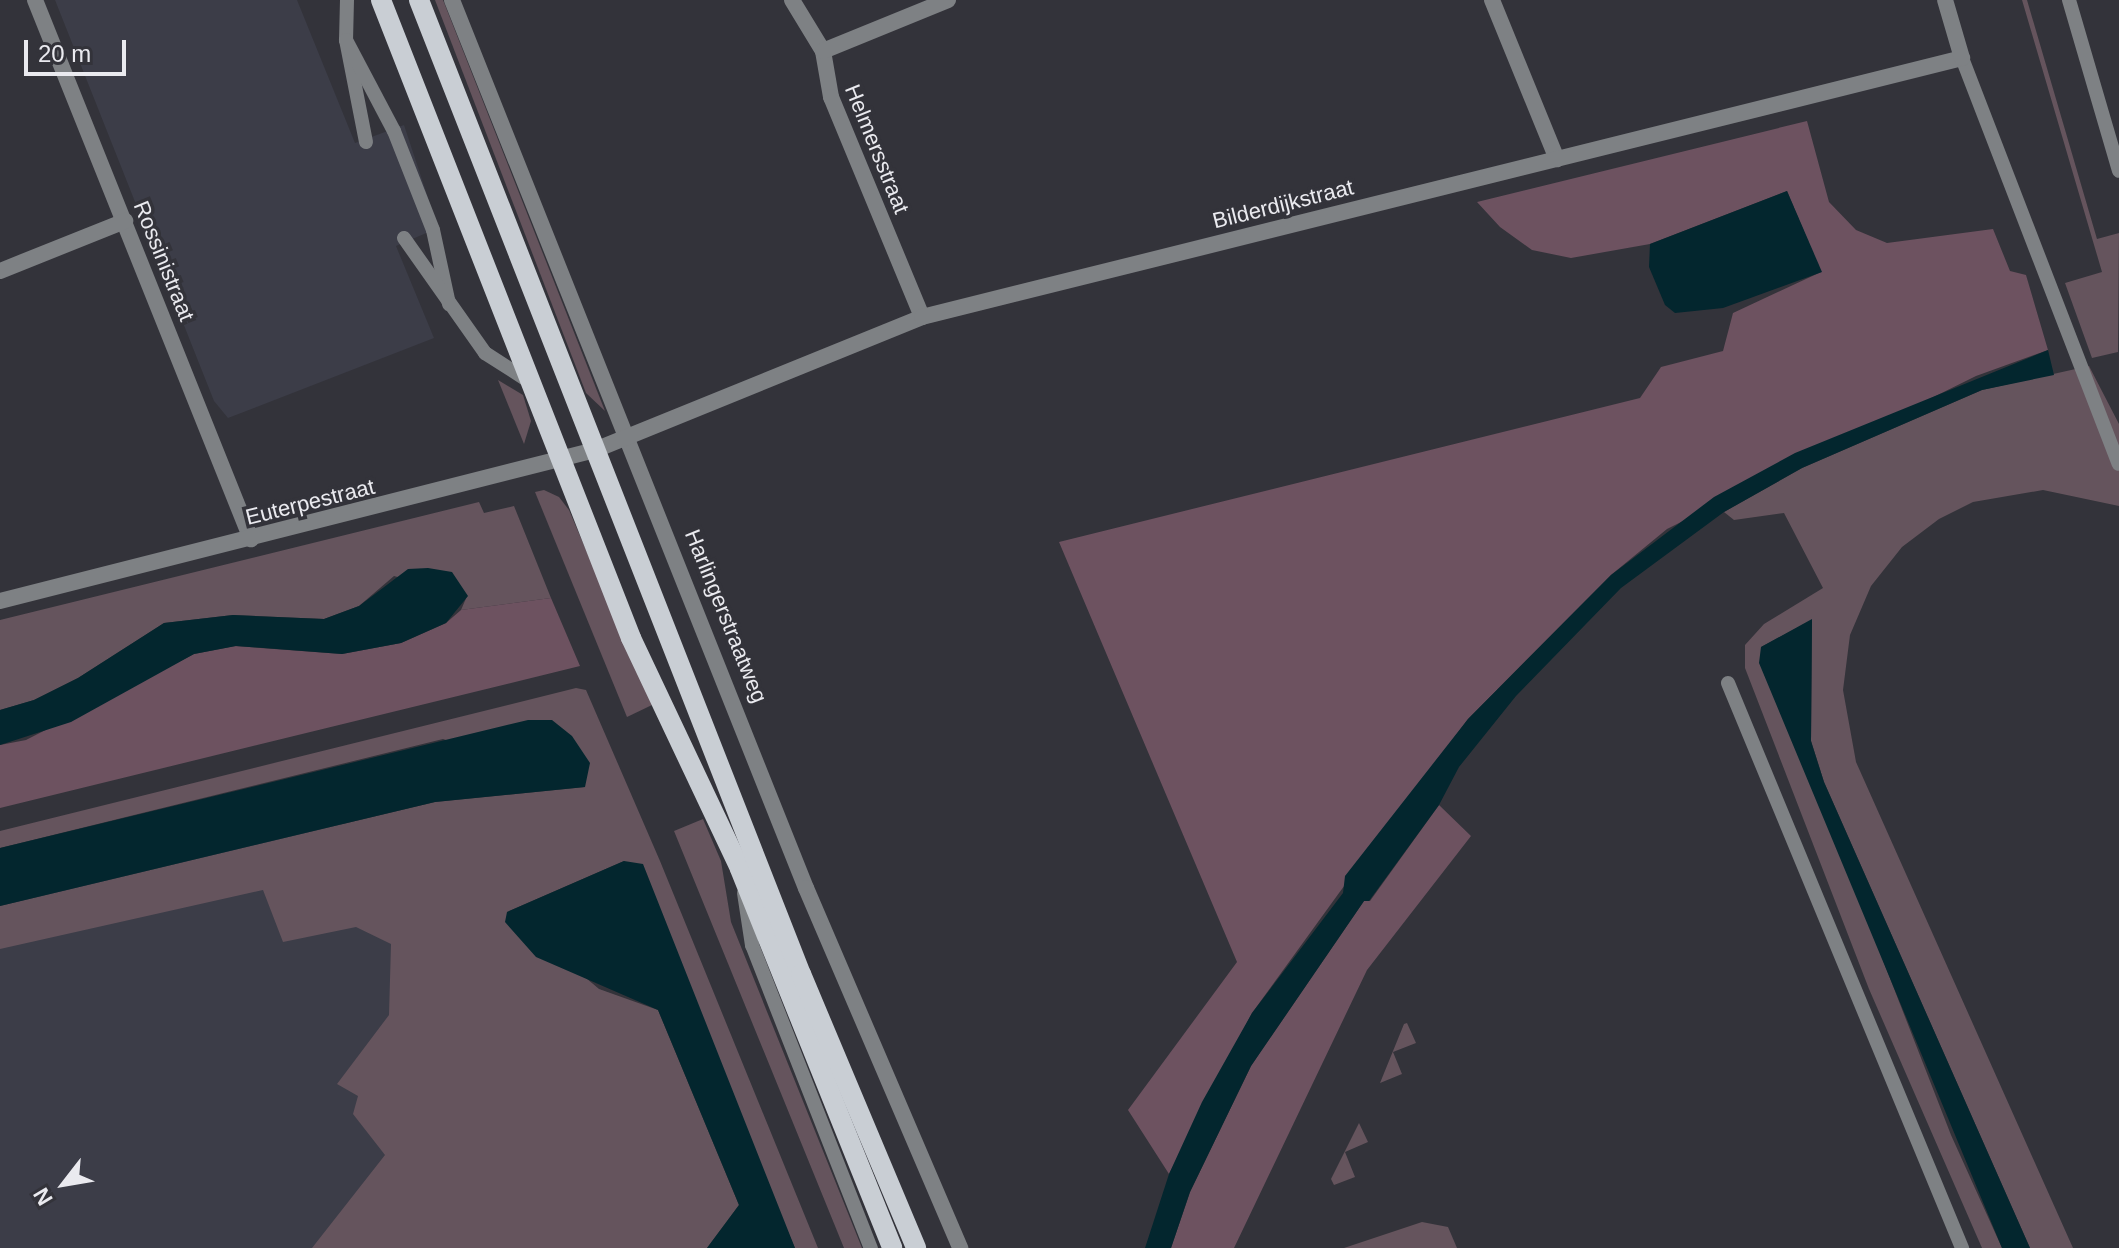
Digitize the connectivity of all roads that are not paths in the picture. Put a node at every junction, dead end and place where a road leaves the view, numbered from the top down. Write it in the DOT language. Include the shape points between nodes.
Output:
graph roads {
  1 [pos="35,0"];
  2 [pos="347,0"];
  3 [pos="381,0"];
  4 [pos="419,0"];
  5 [pos="452,0"];
  6 [pos="792,0"];
  7 [pos="948,0"];
  8 [pos="1492,0"];
  9 [pos="1945,0"];
  10 [pos="2069,0"];
  11 [pos="346,40"];
  12 [pos="823,51"];
  13 [pos="1962,58"];
  14 [pos="366,142"];
  15 [pos="1557,159"];
  16 [pos="2119,171"];
  17 [pos="125,221"];
  18 [pos="404,238"];
  19 [pos="0,271"];
  20 [pos="449,304"];
  21 [pos="922,317"];
  22 [pos="527,380"];
  23 [pos="629,437"];
  24 [pos="595,450"];
  25 [pos="561,460"];
  26 [pos="2119,464"];
  27 [pos="251,539"];
  28 [pos="0,601"];
  29 [pos="1728,683"];
  30 [pos="740,869"];
  31 [pos="871,1248"];
  32 [pos="892,1248"];
  33 [pos="916,1248"];
  34 [pos="960,1248"];
  35 [pos="1962,1248"];
  1 -- 17 [label="street, Rossinistraat"];
  2 -- 11 [label="lane"];
  3 -- 22 [label="main road"];
  4 -- 24 [label="main road"];
  5 -- 23 [label="street, Harlingerstraatweg"];
  6 -- 12 [label="street, Helmersstraat"];
  7 -- 12 [label="street"];
  8 -- 15 [label="street"];
  9 -- 13 [label="street"];
  10 -- 16 [label="lane"];
  11 -- 14 [label="lane"];
  11 -- 20 [label="lane" via="394,131 433,230"];
  12 -- 21 [label="street, Helmersstraat" via="831,97"];
  13 -- 15 [label="street, Bilderdijkstraat"];
  13 -- 26 [label="lane"];
  15 -- 21 [label="street, Bilderdijkstraat"];
  17 -- 19 [label="street"];
  17 -- 27 [label="street, Rossinistraat"];
  18 -- 20 [label="lane"];
  20 -- 22 [label="lane" via="485,353"];
  21 -- 23 [label="street, Bilderdijkstraat"];
  22 -- 25 [label="main road"];
  23 -- 24 [label="street, Euterpestraat"];
  23 -- 34 [label="street, Harlingerstraatweg" via="806,888"];
  24 -- 25 [label="street, Euterpestraat"];
  24 -- 33 [label="main road" via="834,1056"];
  25 -- 27 [label="street, Euterpestraat"];
  25 -- 30 [label="main road" via="631,638"];
  27 -- 28 [label="street, Euterpestraat"];
  29 -- 35 [label="lane"];
  30 -- 31 [label="lane" via="752,945"];
  30 -- 32 [label="main road"];
}
